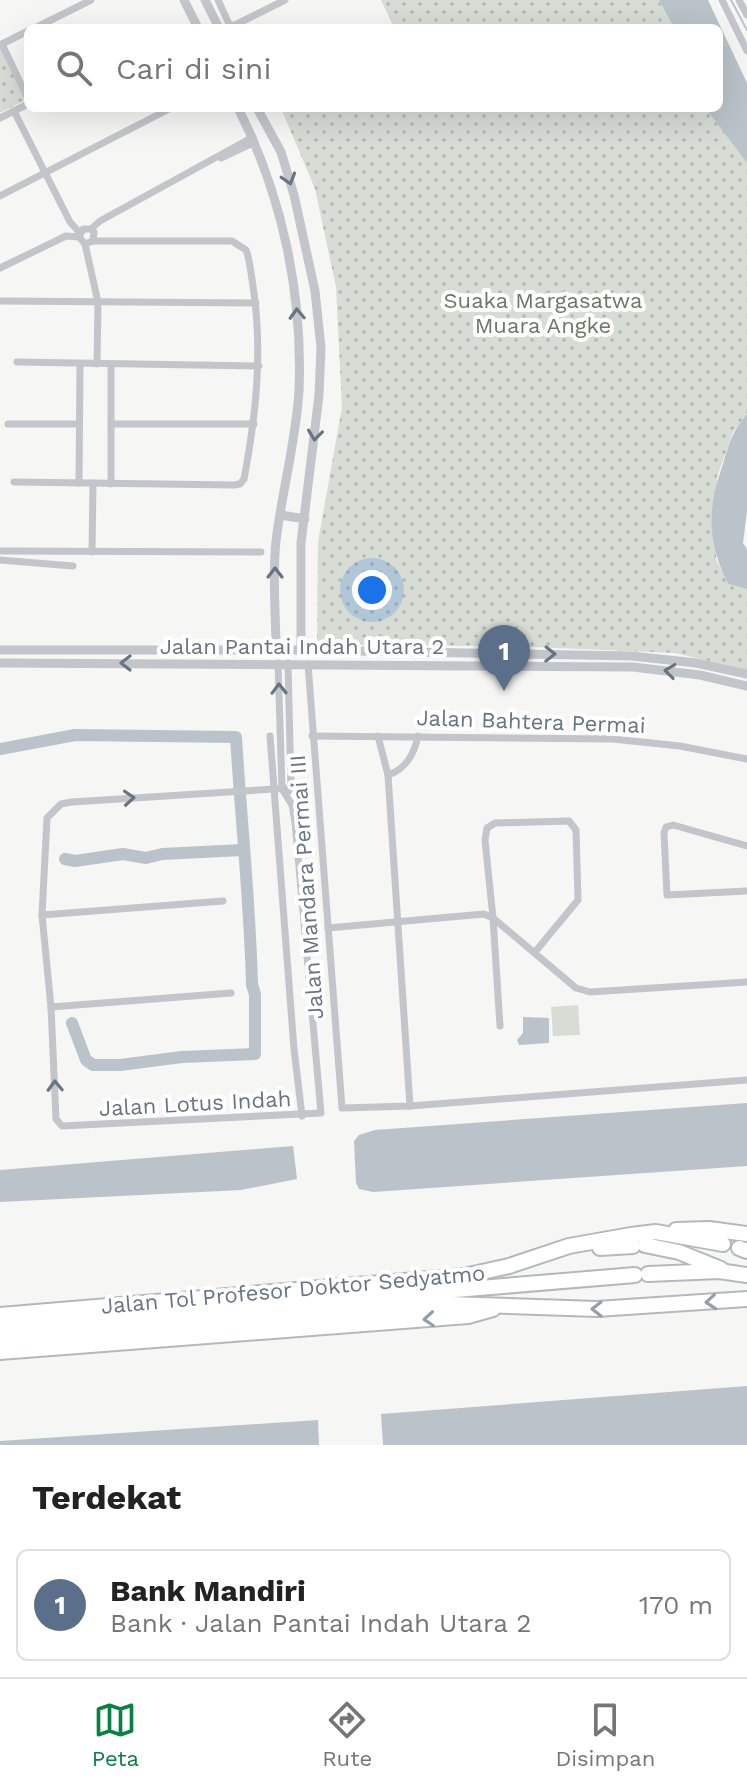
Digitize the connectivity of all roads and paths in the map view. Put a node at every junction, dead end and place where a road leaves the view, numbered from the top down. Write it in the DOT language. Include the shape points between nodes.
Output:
graph roads {
  1 [pos="91,0"];
  2 [pos="184,0"];
  3 [pos="218,0"];
  4 [pos="285,0"];
  5 [pos="722,0"];
  6 [pos="739,0"];
  7 [pos="206,2"];
  8 [pos="190,12"];
  9 [pos="747,15"];
  10 [pos="43,24"];
  11 [pos="196,24"];
  12 [pos="217,24"];
  13 [pos="230,24"];
  14 [pos="233,24"];
  15 [pos="24,33"];
  16 [pos="1,45"];
  17 [pos="747,51"];
  18 [pos="24,93"];
  19 [pos="24,104"];
  20 [pos="14,111"];
  21 [pos="163,112"];
  22 [pos="240,112"];
  23 [pos="259,112"];
  24 [pos="0,118"];
  25 [pos="254,140"];
  26 [pos="44,173"];
  27 [pos="0,196"];
  28 [pos="84,239"];
  29 [pos="0,268"];
  30 [pos="0,301"];
  31 [pos="98,302"];
  32 [pos="256,303"];
  33 [pos="17,362"];
  34 [pos="80,364"];
  35 [pos="97,364"];
  36 [pos="111,364"];
  37 [pos="259,366"];
  38 [pos="8,424"];
  39 [pos="79,424"];
  40 [pos="112,424"];
  41 [pos="254,424"];
  42 [pos="14,482"];
  43 [pos="79,483"];
  44 [pos="93,483"];
  45 [pos="111,484"];
  46 [pos="281,515"];
  47 [pos="305,519"];
  48 [pos="92,552"];
  49 [pos="261,552"];
  50 [pos="1,555"];
  51 [pos="73,566"];
  52 [pos="0,650"];
  53 [pos="301,650"];
  54 [pos="249,651"];
  55 [pos="276,651"];
  56 [pos="0,663"];
  57 [pos="283,663"];
  58 [pos="308,664"];
  59 [pos="747,674"];
  60 [pos="747,686"];
  61 [pos="270,736"];
  62 [pos="312,736"];
  63 [pos="378,736"];
  64 [pos="418,736"];
  65 [pos="747,759"];
  66 [pos="388,775"];
  67 [pos="284,790"];
  68 [pos="747,846"];
  69 [pos="747,891"];
  70 [pos="223,901"];
  71 [pos="42,915"];
  72 [pos="493,918"];
  73 [pos="400,922"];
  74 [pos="328,928"];
  75 [pos="535,952"];
  76 [pos="747,982"];
  77 [pos="231,993"];
  78 [pos="51,1007"];
  79 [pos="500,1026"];
  80 [pos="747,1080"];
  81 [pos="410,1106"];
  82 [pos="302,1116"];
  83 [pos="656,1232"];
  84 [pos="747,1234"];
  85 [pos="723,1244"];
  86 [pos="540,1256"];
  87 [pos="725,1272"];
  88 [pos="747,1272"];
  89 [pos="747,1299"];
  90 [pos="505,1306"];
  91 [pos="0,1315"];
  92 [pos="0,1328"];
  93 [pos="0,1339"];
  94 [pos="0,1352"];
  1 -- 10 [label="street"];
  2 -- 8 [label="street"];
  3 -- 13 [label="street"];
  4 -- 14 [label="street"];
  5 -- 17 [label="street"];
  6 -- 9 [label="street"];
  7 -- 8 [label="street"];
  7 -- 12 [label="street"];
  8 -- 11 [label="street"];
  15 -- 16 [label="street"];
  16 -- 18 [label="street"];
  19 -- 20 [label="street"];
  20 -- 24 [label="street"];
  20 -- 26 [label="street"];
  21 -- 26 [label="street"];
  22 -- 25 [label="street"];
  23 -- 47 [label="street, one-way" via="281,152 315,291 319,395"];
  25 -- 28 [label="street" via="83,229"];
  46 -- 25 [label="street, one-way" via="299,392 298,304 286,242"];
  26 -- 27 [label="street"];
  26 -- 28 [label="street"];
  28 -- 29 [label="street" via="66,236"];
  28 -- 31 [label="street"];
  28 -- 32 [label="street" via="239,243 248,254"];
  30 -- 31 [label="street"];
  31 -- 32 [label="street"];
  31 -- 35 [label="street"];
  32 -- 37 [label="street"];
  33 -- 34 [label="street"];
  34 -- 35 [label="street"];
  34 -- 39 [label="street"];
  35 -- 36 [label="street"];
  36 -- 37 [label="street"];
  36 -- 40 [label="street"];
  37 -- 41 [label="street"];
  38 -- 39 [label="street"];
  39 -- 43 [label="street"];
  40 -- 41 [label="street"];
  40 -- 45 [label="street"];
  41 -- 45 [label="street" via="240,484"];
  42 -- 43 [label="street"];
  43 -- 44 [label="street"];
  44 -- 45 [label="street"];
  44 -- 48 [label="street"];
  46 -- 47 [label="street"];
  55 -- 46 [label="street, one-way" via="275,566"];
  47 -- 53 [label="street"];
  48 -- 49 [label="street"];
  48 -- 50 [label="street"];
  50 -- 51 [label="street"];
  52 -- 54 [label="street, Jalan Pantai Indah Utara 2"];
  53 -- 55 [label="street, Jalan Pantai Indah Utara 2"];
  53 -- 59 [label="street, Jalan Pantai Indah Utara 2, one-way" via="632,656"];
  54 -- 55 [label="street, Jalan Pantai Indah Utara 2"];
  54 -- 57 [label="street" via="255,658 278,658"];
  57 -- 56 [label="street, Jalan Pantai Indah Utara 2, one-way"];
  57 -- 58 [label="street, Jalan Pantai Indah Utara 2"];
  57 -- 67 [label="street, Jalan Lotus Indah"];
  60 -- 58 [label="street, Jalan Pantai Indah Utara 2, one-way" via="633,667"];
  58 -- 62 [label="street, Jalan Mandara Permai III"];
  61 -- 67 [label="street"];
  62 -- 63 [label="street, Jalan Bahtera Permai"];
  62 -- 74 [label="street, Jalan Mandara Permai III"];
  63 -- 64 [label="street, Jalan Bahtera Permai"];
  63 -- 66 [label="street"];
  64 -- 65 [label="street, Jalan Bahtera Permai" via="612,739"];
  64 -- 66 [label="street" via="406,764"];
  66 -- 73 [label="street"];
  71 -- 67 [label="street, Jalan Lotus Indah, one-way" via="47,818 61,804"];
  67 -- 82 [label="street" via="294,1049"];
  67 -- 82 [label="street, Jalan Lotus Indah" via="295,822 321,1113"];
  68 -- 69 [label="street" via="673,825 664,833 667,895"];
  70 -- 71 [label="street"];
  71 -- 78 [label="street, Jalan Lotus Indah"];
  72 -- 73 [label="street" via="484,914"];
  72 -- 75 [label="street"];
  72 -- 75 [label="street" via="487,828 495,823 569,821 576,830 578,900"];
  72 -- 79 [label="street"];
  73 -- 74 [label="street"];
  73 -- 81 [label="street"];
  74 -- 81 [label="street, Jalan Mandara Permai III" via="342,1108"];
  75 -- 76 [label="street" via="576,988 590,992"];
  77 -- 78 [label="street"];
  82 -- 78 [label="street, Jalan Lotus Indah, one-way" via="62,1126 56,1119"];
  80 -- 81 [label="street"];
  83 -- 84 [label="highway" via="695,1228"];
  83 -- 85 [label="highway, Jalan Tol Profesor Doktor Sedyatmo"];
  83 -- 86 [label="highway, Jalan Tol Profesor Doktor Sedyatmo" via="596,1239"];
  86 -- 87 [label="highway" via="639,1245 679,1252"];
  86 -- 91 [label="highway, Jalan Tol Profesor Doktor Sedyatmo" via="464,1276"];
  87 -- 88 [label="highway, Jalan Tol Profesor Doktor Sedyatmo"];
  87 -- 92 [label="highway, Jalan Tol Profesor Doktor Sedyatmo" via="588,1277"];
  89 -- 90 [label="highway, Jalan Tol Profesor Doktor Sedyatmo, one-way" via="619,1309"];
  90 -- 93 [label="highway, Jalan Tol Profesor Doktor Sedyatmo" via="448,1304"];
  90 -- 94 [label="highway, Jalan Tol Profesor Doktor Sedyatmo, one-way" via="458,1317"];
}
